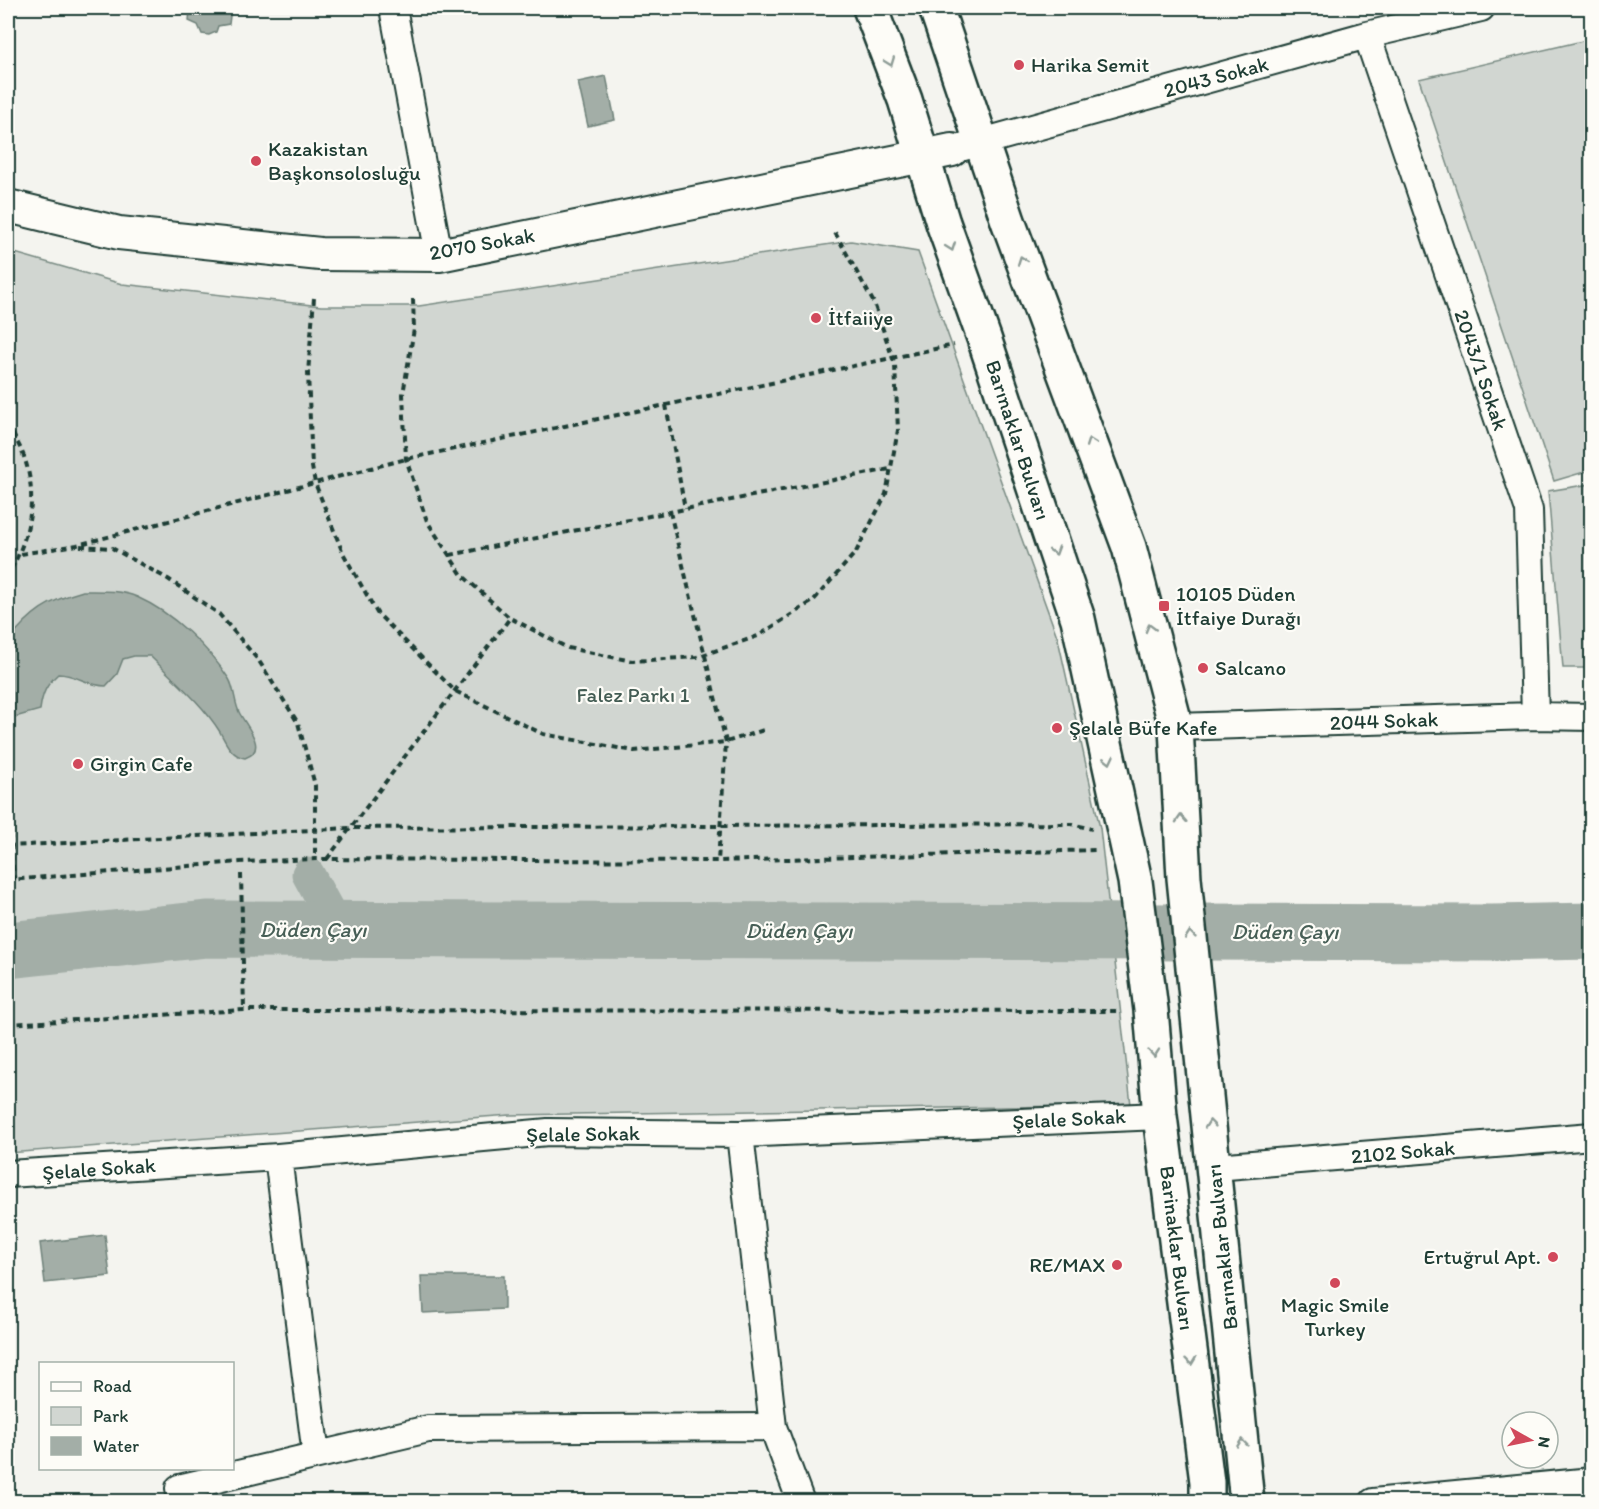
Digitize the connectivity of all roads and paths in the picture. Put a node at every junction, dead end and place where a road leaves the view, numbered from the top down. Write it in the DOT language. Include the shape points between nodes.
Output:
graph roads {
  1 [pos="393,8"];
  2 [pos="870,8"];
  3 [pos="936,8"];
  4 [pos="1481,8"];
  5 [pos="1367,35"];
  6 [pos="952,149"];
  7 [pos="8,206"];
  8 [pos="833,229"];
  9 [pos="439,255"];
  10 [pos="314,298"];
  11 [pos="414,299"];
  12 [pos="984,338"];
  13 [pos="893,358"];
  14 [pos="666,405"];
  15 [pos="8,424"];
  16 [pos="406,459"];
  17 [pos="891,469"];
  18 [pos="315,483"];
  19 [pos="685,509"];
  20 [pos="669,512"];
  21 [pos="77,545"];
  22 [pos="21,554"];
  23 [pos="450,555"];
  24 [pos="8,575"];
  25 [pos="510,618"];
  26 [pos="705,655"];
  27 [pos="455,691"];
  28 [pos="1535,717"];
  29 [pos="1592,717"];
  30 [pos="1176,727"];
  31 [pos="767,729"];
  32 [pos="726,742"];
  33 [pos="8,802"];
  34 [pos="720,825"];
  35 [pos="350,828"];
  36 [pos="315,829"];
  37 [pos="9,846"];
  38 [pos="315,859"];
  39 [pos="327,859"];
  40 [pos="718,861"];
  41 [pos="1126,861"];
  42 [pos="240,874"];
  43 [pos="8,880"];
  44 [pos="14,880"];
  45 [pos="1149,1002"];
  46 [pos="244,1010"];
  47 [pos="8,1024"];
  48 [pos="1160,1116"];
  49 [pos="740,1134"];
  50 [pos="1592,1136"];
  51 [pos="278,1157"];
  52 [pos="1215,1167"];
  53 [pos="8,1174"];
  54 [pos="773,1427"];
  55 [pos="316,1455"];
  56 [pos="1592,1481"];
  57 [pos="181,1502"];
  58 [pos="801,1502"];
  59 [pos="1208,1502"];
  60 [pos="1247,1502"];
  61 [pos="1373,1502"];
  1 -- 9 [label="street"];
  2 -- 6 [label="main road, Barınaklar Bulvarı, one-way" via="904,100"];
  3 -- 6 [label="main road, Barınaklar Bulvarı"];
  4 -- 5 [label="street, 2043 Sokak"];
  5 -- 6 [label="street, 2043 Sokak"];
  5 -- 28 [label="street, 2043/1 Sokak" via="1528,510"];
  6 -- 9 [label="street, 2070 Sokak"];
  6 -- 12 [label="main road, Barınaklar Bulvarı, one-way" via="943,223"];
  30 -- 6 [label="main road, Barınaklar Bulvarı, one-way" via="1129,547 1008,221"];
  7 -- 9 [label="street, 2070 Sokak" via="119,233 320,254"];
  8 -- 13 [label="path" via="874,303"];
  10 -- 18 [label="path" via="308,374"];
  11 -- 16 [label="path" via="414,329 403,394"];
  12 -- 13 [label="path"];
  12 -- 41 [label="main road, Barınaklar Bulvarı, one-way" via="1078,620"];
  13 -- 14 [label="path"];
  13 -- 17 [label="path" via="898,430"];
  14 -- 16 [label="path"];
  14 -- 19 [label="path"];
  15 -- 22 [label="path" via="23,454 31,488 30,522"];
  16 -- 18 [label="path"];
  16 -- 23 [label="path" via="427,520"];
  17 -- 19 [label="path"];
  17 -- 26 [label="path" via="885,494 856,552 813,601 758,636"];
  18 -- 21 [label="path"];
  18 -- 27 [label="path" via="343,553 377,613"];
  19 -- 20 [label="path"];
  20 -- 23 [label="path"];
  20 -- 26 [label="path"];
  21 -- 22 [label="path"];
  21 -- 36 [label="path" via="112,548 168,579 219,614 260,661 298,723 315,784"];
  22 -- 24 [label="path"];
  23 -- 25 [label="path" via="462,575"];
  25 -- 26 [label="path" via="568,648 632,661"];
  25 -- 27 [label="path"];
  26 -- 32 [label="path"];
  27 -- 32 [label="path" via="543,734 634,751"];
  27 -- 35 [label="path"];
  28 -- 29 [label="street, 2044 Sokak"];
  28 -- 30 [label="street, 2044 Sokak"];
  52 -- 30 [label="main road, Barınaklar Bulvarı, one-way" via="1184,878"];
  31 -- 32 [label="path"];
  32 -- 34 [label="path"];
  33 -- 37 [label="path"];
  34 -- 35 [label="path"];
  34 -- 40 [label="path"];
  34 -- 41 [label="path" via="1072,824 1094,830"];
  35 -- 36 [label="path"];
  35 -- 39 [label="path"];
  36 -- 37 [label="path"];
  36 -- 38 [label="path"];
  37 -- 44 [label="path"];
  38 -- 39 [label="path"];
  38 -- 44 [label="path"];
  39 -- 40 [label="path"];
  40 -- 41 [label="path"];
  41 -- 45 [label="main road, Barınaklar Bulvarı"];
  42 -- 46 [label="path"];
  43 -- 44 [label="path"];
  45 -- 46 [label="path"];
  45 -- 48 [label="main road, Barinaklar Bulvarı, one-way"];
  46 -- 47 [label="path"];
  48 -- 49 [label="street, Şelale Sokak"];
  48 -- 59 [label="main road, Barinaklar Bulvarı, one-way"];
  49 -- 51 [label="street, Şelale Sokak" via="548,1132"];
  49 -- 54 [label="street"];
  50 -- 52 [label="street, 2102 Sokak"];
  51 -- 53 [label="street, Şelale Sokak"];
  51 -- 55 [label="street"];
  60 -- 52 [label="main road, Barınaklar Bulvarı, one-way"];
  54 -- 55 [label="street" via="428,1429"];
  54 -- 58 [label="street"];
  55 -- 57 [label="street" via="179,1488"];
  56 -- 61 [label="street"];
}
